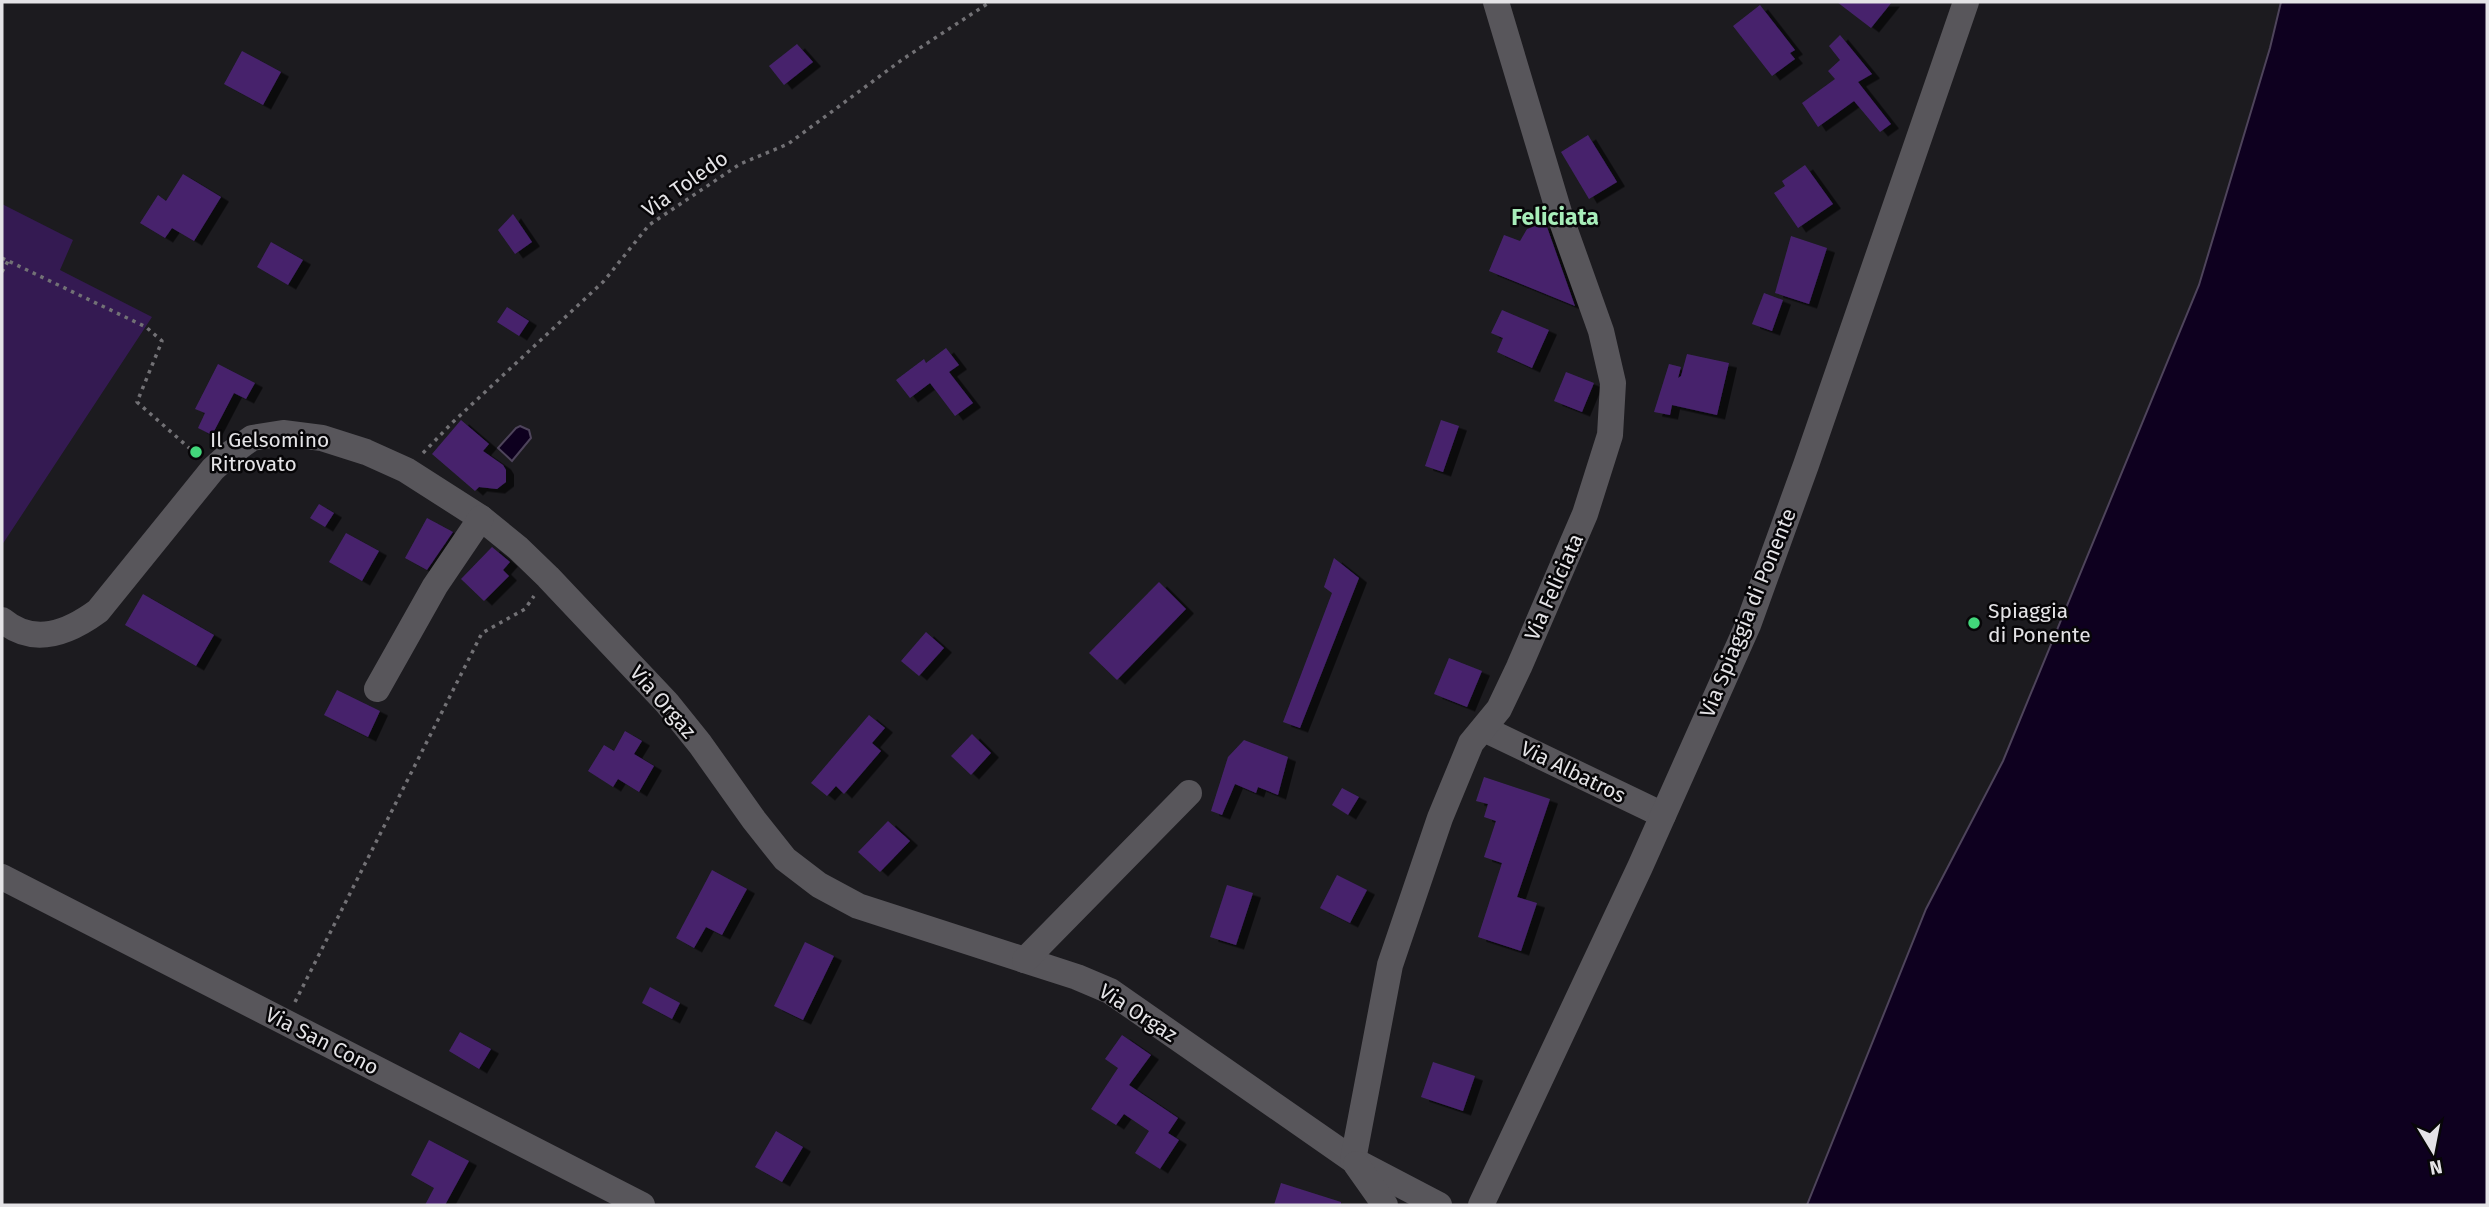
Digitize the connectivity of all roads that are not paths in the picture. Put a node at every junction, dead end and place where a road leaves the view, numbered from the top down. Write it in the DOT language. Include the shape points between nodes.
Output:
graph roads {
  1 [pos="1496,2"];
  2 [pos="1966,2"];
  3 [pos="481,518"];
  4 [pos="2,620"];
  5 [pos="377,688"];
  6 [pos="1483,729"];
  7 [pos="1189,793"];
  8 [pos="1663,815"];
  9 [pos="2,877"];
  10 [pos="1025,960"];
  11 [pos="1353,1160"];
  12 [pos="642,1205"];
  13 [pos="1385,1205"];
  14 [pos="1439,1205"];
  15 [pos="1481,1205"];
  1 -- 6 [label="street, Via Feliciata" via="1561,219 1601,331 1613,383 1610,435 1585,514 1519,667 1499,709"];
  2 -- 8 [label="street, Via Spiaggia di Ponente" via="1748,625"];
  3 -- 4 [label="street, Via Orgaz" via="407,470 366,452 321,438 283,433 252,438 213,469 98,611 78,626 33,636"];
  3 -- 5 [label="street" via="435,586"];
  3 -- 10 [label="street, Via Orgaz" via="548,577 667,703 785,859 858,906"];
  6 -- 8 [label="street, Via Albatros"];
  6 -- 11 [label="street, Via Feliciata" via="1471,743 1440,818 1390,965"];
  7 -- 10 [label="street"];
  8 -- 15 [label="street, Via Spiaggia di Ponente"];
  9 -- 12 [label="street, Via San Cono"];
  10 -- 11 [label="street, Via Orgaz" via="1110,991"];
  11 -- 13 [label="street"];
  11 -- 14 [label="street"];
}
